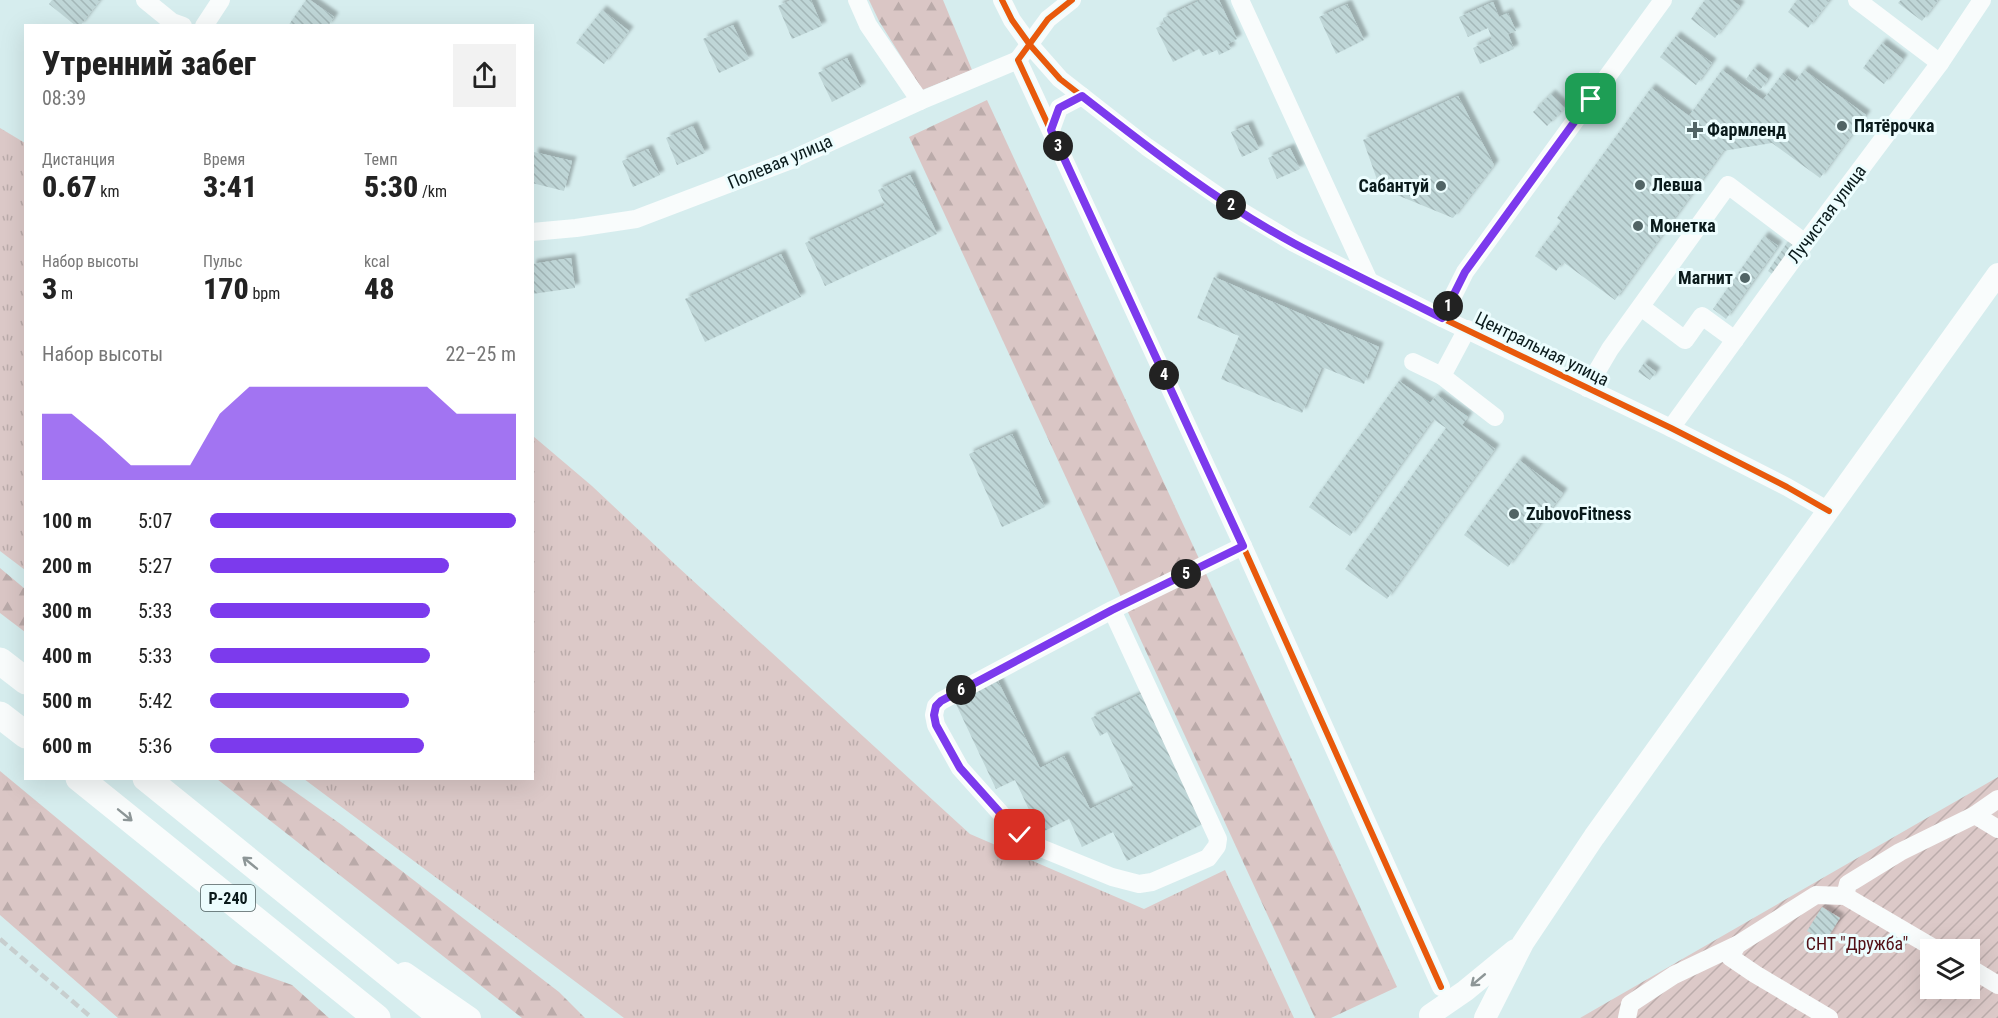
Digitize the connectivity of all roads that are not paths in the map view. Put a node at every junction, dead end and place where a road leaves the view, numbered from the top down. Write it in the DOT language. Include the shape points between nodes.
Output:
graph roads {
  1 [pos="145,0"];
  2 [pos="221,0"];
  3 [pos="857,0"];
  4 [pos="1002,0"];
  5 [pos="1072,0"];
  6 [pos="1240,0"];
  7 [pos="1663,0"];
  8 [pos="1857,0"];
  9 [pos="1982,0"];
  10 [pos="178,24"];
  11 [pos="205,24"];
  12 [pos="1030,45"];
  13 [pos="1018,60"];
  14 [pos="1940,63"];
  15 [pos="1082,96"];
  16 [pos="920,101"];
  17 [pos="1051,130"];
  18 [pos="534,232"];
  19 [pos="1805,243"];
  20 [pos="1998,274"];
  21 [pos="1369,281"];
  22 [pos="1641,307"];
  23 [pos="1442,318"];
  24 [pos="1467,329"];
  25 [pos="1735,340"];
  26 [pos="1413,362"];
  27 [pos="1442,376"];
  28 [pos="1587,388"];
  29 [pos="1495,417"];
  30 [pos="1671,428"];
  31 [pos="1829,511"];
  32 [pos="1243,546"];
  33 [pos="1112,610"];
  34 [pos="0,661"];
  35 [pos="24,679"];
  36 [pos="0,715"];
  37 [pos="24,733"];
  38 [pos="81,780"];
  39 [pos="148,780"];
  40 [pos="1998,799"];
  41 [pos="1975,815"];
  42 [pos="1998,829"];
  43 [pos="285,891"];
  44 [pos="1845,896"];
  45 [pos="227,898"];
  46 [pos="1920,940"];
  47 [pos="1523,943"];
  48 [pos="1737,945"];
  49 [pos="1980,974"];
  50 [pos="1998,985"];
  51 [pos="1441,987"];
  52 [pos="1427,1017"];
  53 [pos="356,1018"];
  54 [pos="377,1018"];
  55 [pos="443,1018"];
  56 [pos="470,1018"];
  57 [pos="1456,1018"];
  58 [pos="1485,1018"];
  59 [pos="1627,1018"];
  60 [pos="1829,1018"];
  1 -- 10 [label="street"];
  2 -- 11 [label="street"];
  3 -- 16 [label="street" via="868,25"];
  4 -- 12 [label="street, Центральная улица"];
  5 -- 12 [label="street" via="1048,19"];
  6 -- 21 [label="street"];
  7 -- 23 [label="street" via="1465,272"];
  8 -- 14 [label="street"];
  9 -- 14 [label="street, Лучистая улица"];
  12 -- 13 [label="street"];
  12 -- 15 [label="street, Центральная улица" via="1060,79"];
  13 -- 16 [label="street, Полевая улица"];
  13 -- 17 [label="street"];
  14 -- 19 [label="street, Лучистая улица"];
  15 -- 17 [label="street" via="1059,108"];
  15 -- 21 [label="street, Центральная улица" via="1234,207"];
  16 -- 18 [label="street, Полевая улица" via="790,160 636,219"];
  17 -- 32 [label="street"];
  19 -- 22 [label="street" via="1728,185"];
  19 -- 25 [label="street, Лучистая улица"];
  20 -- 31 [label="main road"];
  21 -- 23 [label="street, Центральная улица"];
  22 -- 25 [label="street" via="1685,340 1702,316"];
  22 -- 28 [label="street"];
  23 -- 24 [label="street, Центральная улица"];
  24 -- 27 [label="street"];
  24 -- 28 [label="street, Центральная улица"];
  25 -- 30 [label="street, Лучистая улица"];
  26 -- 27 [label="street"];
  27 -- 29 [label="street"];
  28 -- 30 [label="street, Центральная улица"];
  30 -- 31 [label="street, Центральная улица"];
  31 -- 47 [label="main road" via="1594,837"];
  32 -- 33 [label="street"];
  32 -- 51 [label="street"];
  33 -- 33 [label="street" via="1218,839 1218,846 1208,858 1139,884 1031,844 1020,835 960,768 934,715 941,701"];
  34 -- 35 [label="highway"];
  36 -- 37 [label="highway"];
  38 -- 45 [label="highway, Р-240, one-way"];
  43 -- 39 [label="highway, Р-240, one-way"];
  40 -- 41 [label="street"];
  41 -- 42 [label="street"];
  41 -- 44 [label="street" via="1900,852 1848,884"];
  43 -- 55 [label="highway, Р-240"];
  43 -- 56 [label="main road"];
  44 -- 46 [label="street"];
  44 -- 48 [label="street" via="1816,895"];
  45 -- 53 [label="street"];
  45 -- 54 [label="highway, Р-240"];
  47 -- 52 [label="main road, one-way"];
  47 -- 58 [label="main road"];
  48 -- 59 [label="street" via="1674,975 1630,1004"];
  48 -- 60 [label="street" via="1730,957"];
  49 -- 50 [label="street"];
  52 -- 57 [label="main road"];
}
